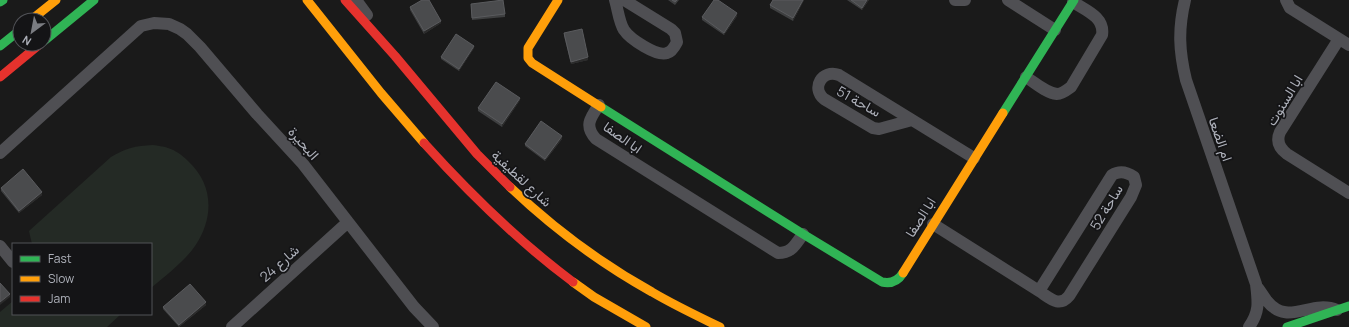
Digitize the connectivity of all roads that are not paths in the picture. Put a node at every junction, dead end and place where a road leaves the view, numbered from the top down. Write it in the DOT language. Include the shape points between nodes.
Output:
graph roads {
  1 [pos="3,0"];
  2 [pos="56,0"];
  3 [pos="94,0"];
  4 [pos="307,0"];
  5 [pos="345,0"];
  6 [pos="356,0"];
  7 [pos="615,0"];
  8 [pos="624,0"];
  9 [pos="955,0"];
  10 [pos="965,0"];
  11 [pos="1008,0"];
  12 [pos="1185,0"];
  13 [pos="1286,0"];
  14 [pos="555,1"];
  15 [pos="1073,1"];
  16 [pos="0,2"];
  17 [pos="42,12"];
  18 [pos="1055,30"];
  19 [pos="52,34"];
  20 [pos="12,36"];
  21 [pos="1344,42"];
  22 [pos="0,46"];
  23 [pos="30,52"];
  24 [pos="395,56"];
  25 [pos="0,77"];
  26 [pos="1026,77"];
  27 [pos="599,105"];
  28 [pos="912,120"];
  29 [pos="0,153"];
  30 [pos="974,158"];
  31 [pos="1349,193"];
  32 [pos="933,224"];
  33 [pos="345,225"];
  34 [pos="803,234"];
  35 [pos="0,246"];
  36 [pos="12,261"];
  37 [pos="1256,284"];
  38 [pos="1039,291"];
  39 [pos="1349,306"];
  40 [pos="1337,310"];
  41 [pos="426,325"];
  42 [pos="232,327"];
  43 [pos="646,327"];
  44 [pos="720,327"];
  45 [pos="1249,327"];
  46 [pos="1287,327"];
  1 -- 16 [label="main road"];
  2 -- 17 [label="main road"];
  3 -- 19 [label="main road"];
  4 -- 43 [label="main road" via="392,108 461,185 495,218 560,273"];
  5 -- 24 [label="main road, شارع لقطيفية"];
  6 -- 24 [label="street"];
  7 -- 8 [label="street" via="621,26 625,32 656,53 666,54 671,51 677,42 675,33"];
  9 -- 10 [label="street"];
  11 -- 18 [label="street"];
  12 -- 37 [label="street, ام الضعا" via="1180,18 1180,51 1186,80"];
  13 -- 21 [label="street" via="1290,8"];
  14 -- 27 [label="main road, ابا الصفا" via="528,48 528,58 537,67"];
  15 -- 18 [label="main road, ابا الصفا"];
  15 -- 26 [label="street, ابا الصفا" via="1097,18 1103,29 1102,35 1071,87 1056,94"];
  18 -- 26 [label="main road, ابا الصفا"];
  20 -- 22 [label="main road"];
  21 -- 31 [label="street, ابا السنوت" via="1280,132 1278,141 1280,148 1287,154"];
  23 -- 25 [label="main road"];
  24 -- 44 [label="main road, شارع لقطيفية" via="477,154 534,210 623,276"];
  26 -- 30 [label="main road, ابا الصفا"];
  27 -- 34 [label="main road, ابا الصفا"];
  27 -- 34 [label="street, ابا الصفا" via="590,119 591,134 678,191 778,253 788,252"];
  28 -- 28 [label="street, ساحة 51" via="879,129 873,128 824,99 818,88 822,76 831,73 839,75"];
  28 -- 30 [label="street, ساحة 51"];
  29 -- 33 [label="street, البحيرة" via="141,26 162,22 187,34 303,164"];
  30 -- 32 [label="main road, ابا الصفا"];
  32 -- 34 [label="main road, ابا الصفا" via="901,276 886,284"];
  32 -- 38 [label="street, ساحة 52"];
  33 -- 41 [label="street, البحيرة" via="396,297"];
  33 -- 42 [label="street, شارع 24"];
  35 -- 36 [label="street"];
  37 -- 40 [label="street, ام الضعا" via="1267,302 1279,311 1294,314 1318,307"];
  37 -- 45 [label="street, ام الضعا" via="1258,310"];
  38 -- 38 [label="street, ساحة 52" via="1056,302 1066,300 1131,197 1136,185 1134,177 1124,172 1112,175"];
  39 -- 40 [label="main road"];
  40 -- 46 [label="main road"];
}
